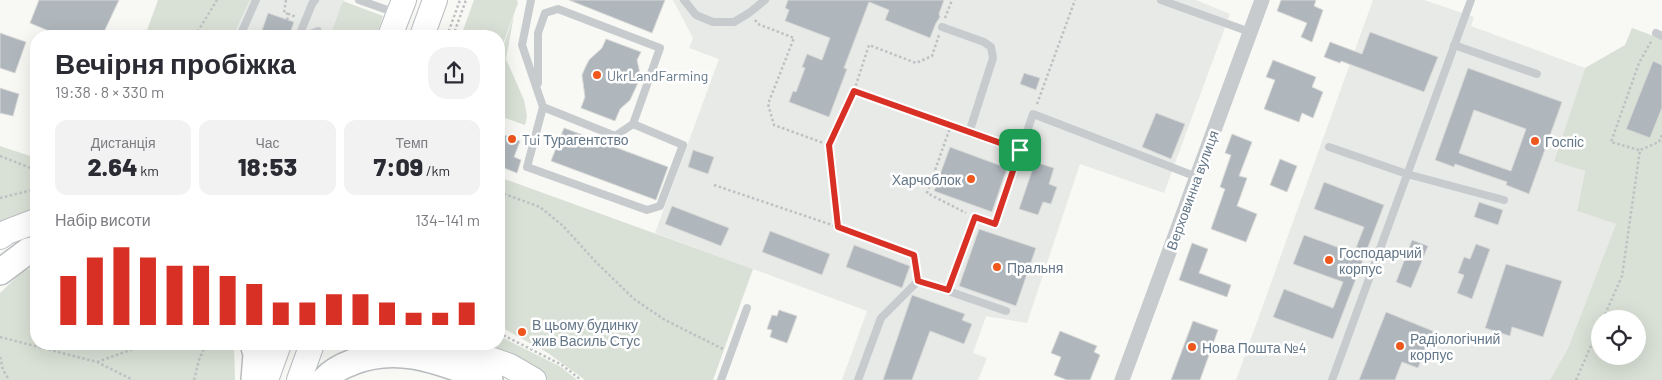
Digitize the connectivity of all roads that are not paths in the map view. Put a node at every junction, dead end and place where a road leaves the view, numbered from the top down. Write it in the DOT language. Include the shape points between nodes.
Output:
graph roads {
  1 [pos="256,0"];
  2 [pos="315,0"];
  3 [pos="359,0"];
  4 [pos="436,0"];
  5 [pos="531,0"];
  6 [pos="684,0"];
  7 [pos="765,0"];
  8 [pos="1161,0"];
  9 [pos="1262,0"];
  10 [pos="1470,0"];
  11 [pos="401,7"];
  12 [pos="942,27"];
  13 [pos="243,30"];
  14 [pos="301,30"];
  15 [pos="392,30"];
  16 [pos="424,30"];
  17 [pos="1250,32"];
  18 [pos="1454,46"];
  19 [pos="1537,74"];
  20 [pos="538,89"];
  21 [pos="544,107"];
  22 [pos="633,124"];
  23 [pos="1329,147"];
  24 [pos="1020,150"];
  25 [pos="1407,174"];
  26 [pos="1197,177"];
  27 [pos="1504,200"];
  28 [pos="30,223"];
  29 [pos="0,237"];
  30 [pos="30,250"];
  31 [pos="0,272"];
  32 [pos="948,290"];
  33 [pos="748,308"];
  34 [pos="1006,311"];
  35 [pos="255,350"];
  36 [pos="276,350"];
  37 [pos="310,350"];
  38 [pos="465,350"];
  39 [pos="254,380"];
  40 [pos="266,380"];
  41 [pos="299,380"];
  42 [pos="324,380"];
  43 [pos="490,380"];
  44 [pos="534,380"];
  45 [pos="721,380"];
  46 [pos="858,380"];
  47 [pos="1122,380"];
  48 [pos="1332,380"];
  1 -- 13 [label="lane"];
  2 -- 14 [label="lane"];
  3 -- 11 [label="lane"];
  4 -- 16 [label="main road"];
  5 -- 20 [label="lane" via="522,45"];
  6 -- 7 [label="lane" via="696,15 714,22 734,22"];
  8 -- 17 [label="lane"];
  9 -- 17 [label="street, Верховинна вулиця"];
  10 -- 18 [label="lane"];
  11 -- 15 [label="main road"];
  12 -- 24 [label="lane" via="992,47 993,58 969,133"];
  17 -- 26 [label="street, Верховинна вулиця"];
  18 -- 19 [label="lane"];
  18 -- 25 [label="lane"];
  20 -- 21 [label="lane"];
  20 -- 22 [label="lane" via="538,33 545,13 558,9 660,48"];
  21 -- 22 [label="lane" via="615,136"];
  21 -- 22 [label="lane" via="527,167 647,210 660,206 683,145"];
  23 -- 25 [label="lane"];
  24 -- 26 [label="lane" via="1033,114"];
  24 -- 32 [label="lane" via="995,224 975,217"];
  25 -- 27 [label="lane"];
  25 -- 48 [label="lane"];
  26 -- 47 [label="street, Верховинна вулиця"];
  28 -- 29 [label="main road"];
  30 -- 31 [label="highway"];
  32 -- 34 [label="lane"];
  32 -- 46 [label="lane" via="918,281 881,318"];
  33 -- 45 [label="lane"];
  35 -- 39 [label="highway"];
  36 -- 40 [label="main road"];
  37 -- 41 [label="main road"];
  38 -- 44 [label="main road" via="510,366"];
  42 -- 43 [label="highway" via="349,363 387,354 426,358"];
}
